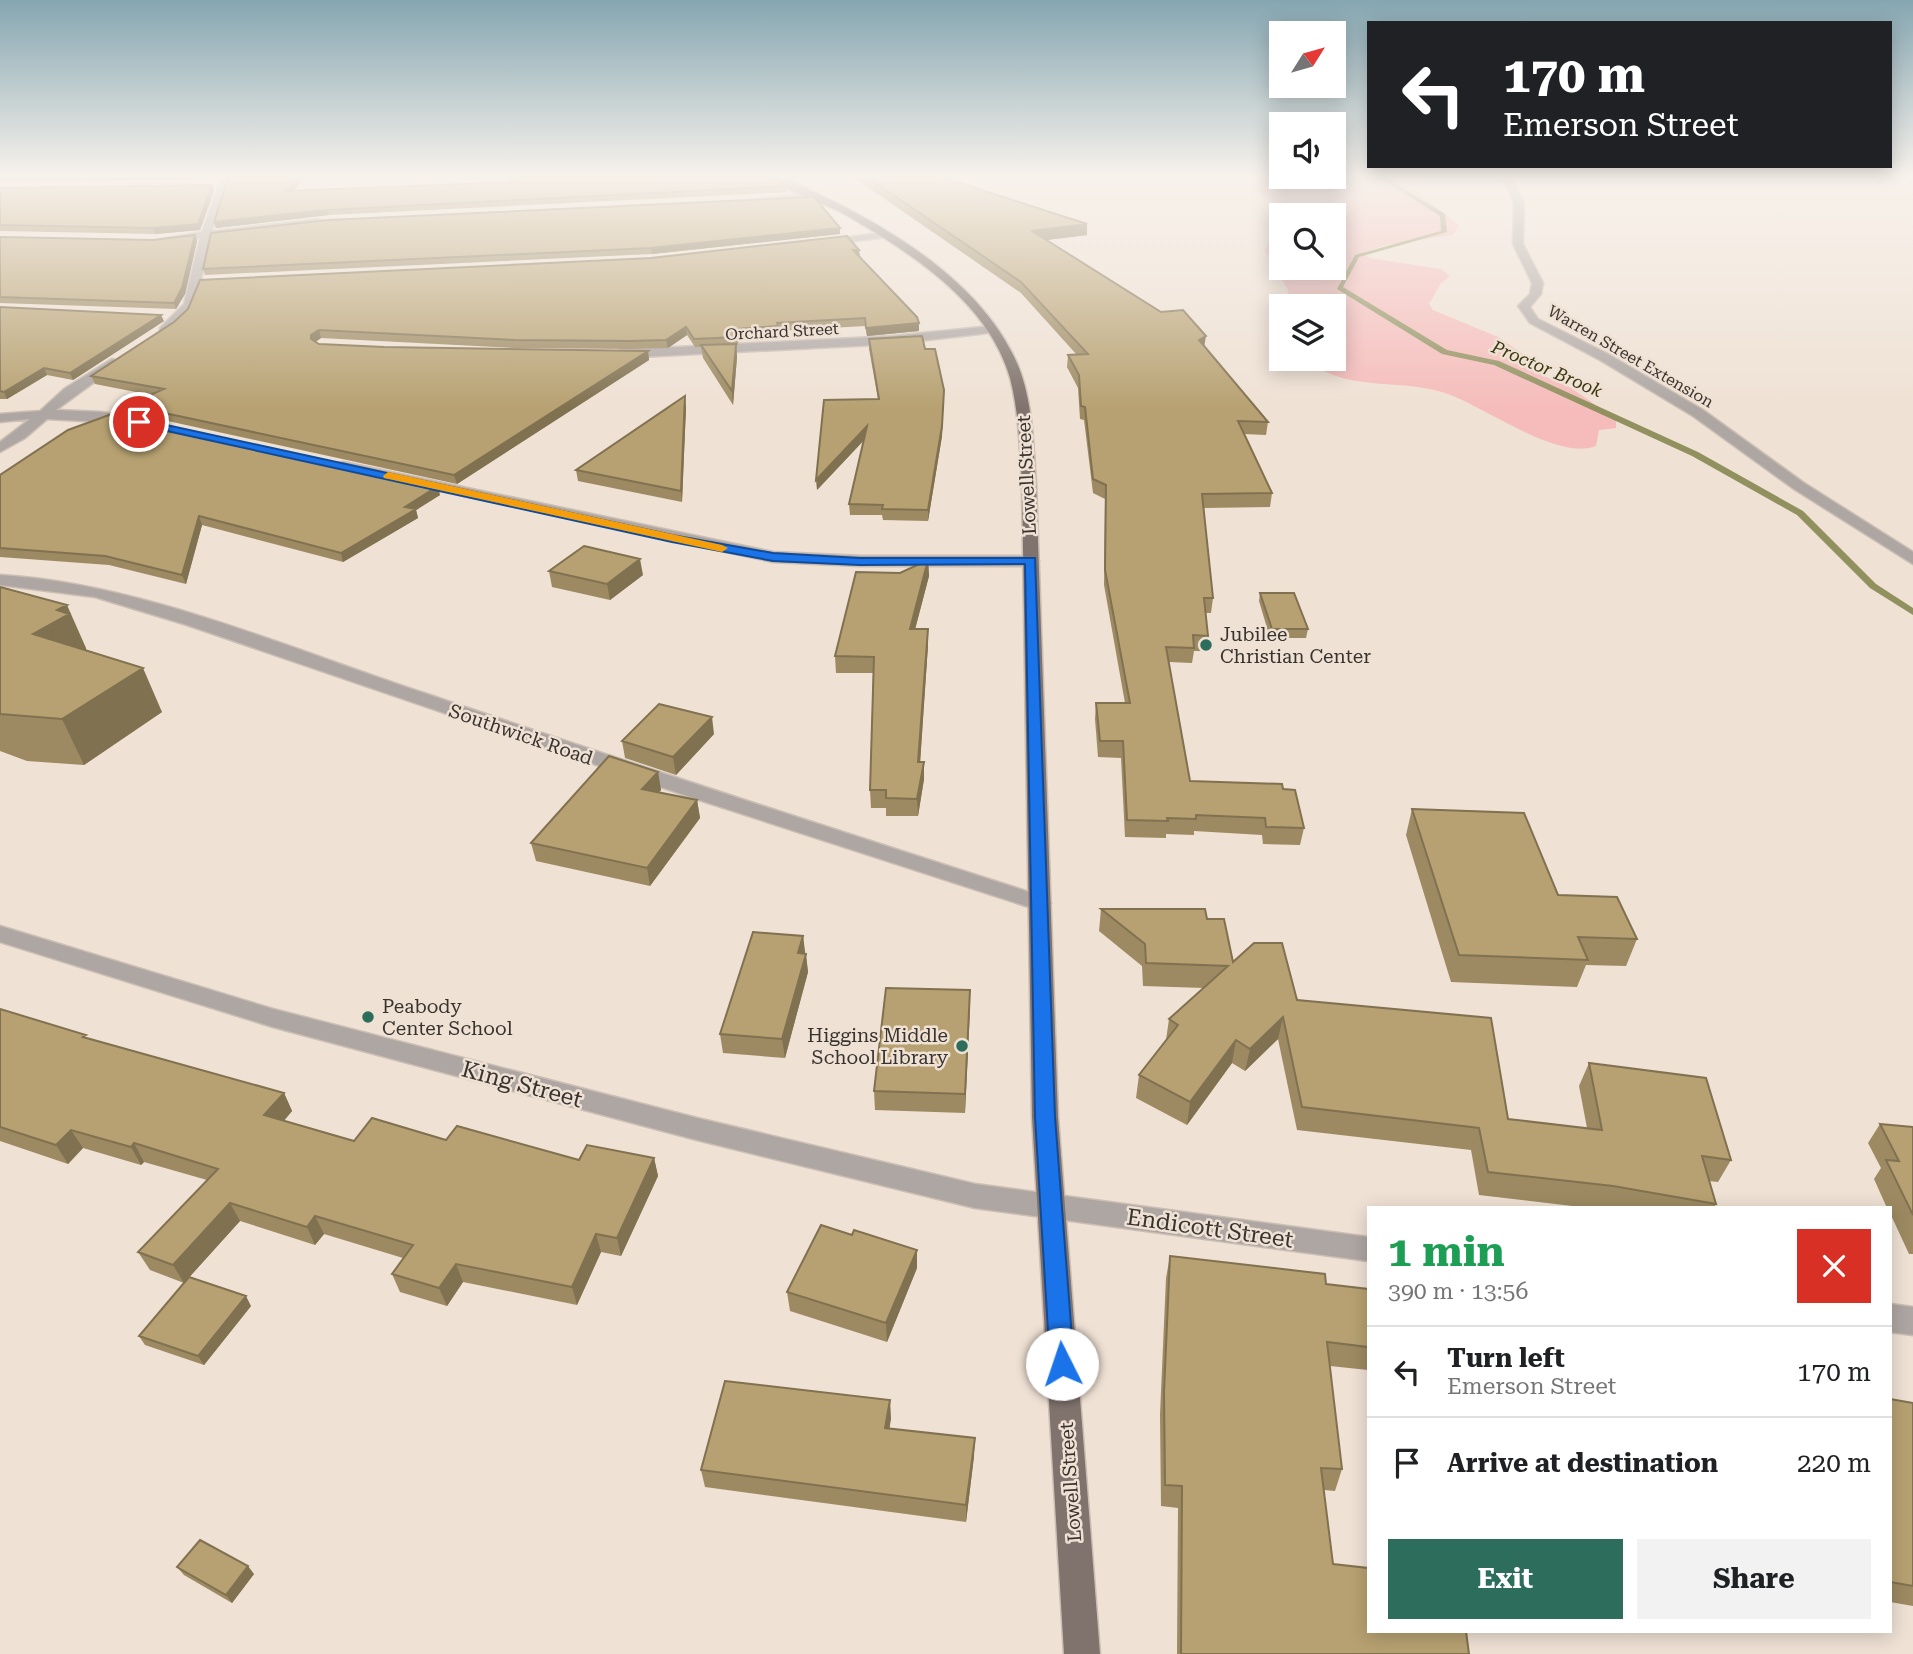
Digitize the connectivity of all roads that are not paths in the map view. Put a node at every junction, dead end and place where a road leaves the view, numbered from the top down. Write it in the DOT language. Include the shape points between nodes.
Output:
graph roads {
  1 [pos="202,254"];
  2 [pos="911,254"];
  3 [pos="1522,254"];
  4 [pos="210,281"];
  5 [pos="196,282"];
  6 [pos="154,315"];
  7 [pos="182,316"];
  8 [pos="992,330"];
  9 [pos="151,339"];
  10 [pos="131,352"];
  11 [pos="608,354"];
  12 [pos="42,413"];
  13 [pos="0,418"];
  14 [pos="152,425"];
  15 [pos="0,448"];
  16 [pos="325,462"];
  17 [pos="1913,559"];
  18 [pos="1031,561"];
  19 [pos="0,580"];
  20 [pos="1040,903"];
  21 [pos="0,934"];
  22 [pos="1051,1206"];
  23 [pos="1367,1250"];
  24 [pos="1892,1318"];
  25 [pos="1913,1321"];
  26 [pos="1082,1654"];
  1 -- 5 [label="street"];
  2 -- 8 [label="main road, Lowell Street" via="951,284"];
  3 -- 17 [label="street, Warren Street Extension" via="1536,281 1533,298 1524,306 1534,321 1698,412 1799,486"];
  4 -- 5 [label="street"];
  5 -- 7 [label="street"];
  6 -- 7 [label="street"];
  7 -- 9 [label="street"];
  8 -- 11 [label="street, Orchard Street" via="880,341"];
  8 -- 18 [label="main road, Lowell Street" via="1011,360 1023,407"];
  10 -- 12 [label="street"];
  12 -- 13 [label="street"];
  12 -- 14 [label="street" via="112,416"];
  12 -- 15 [label="street"];
  16 -- 18 [label="street" via="773,557"];
  18 -- 20 [label="main road, Lowell Street"];
  19 -- 20 [label="street, Southwick Road" via="97,592 193,621 700,794"];
  20 -- 22 [label="main road, Lowell Street"];
  21 -- 22 [label="street, King Street" via="273,1018 534,1088 975,1196"];
  22 -- 23 [label="street, Endicott Street"];
  22 -- 26 [label="main road, Lowell Street"];
  24 -- 25 [label="street"];
}
